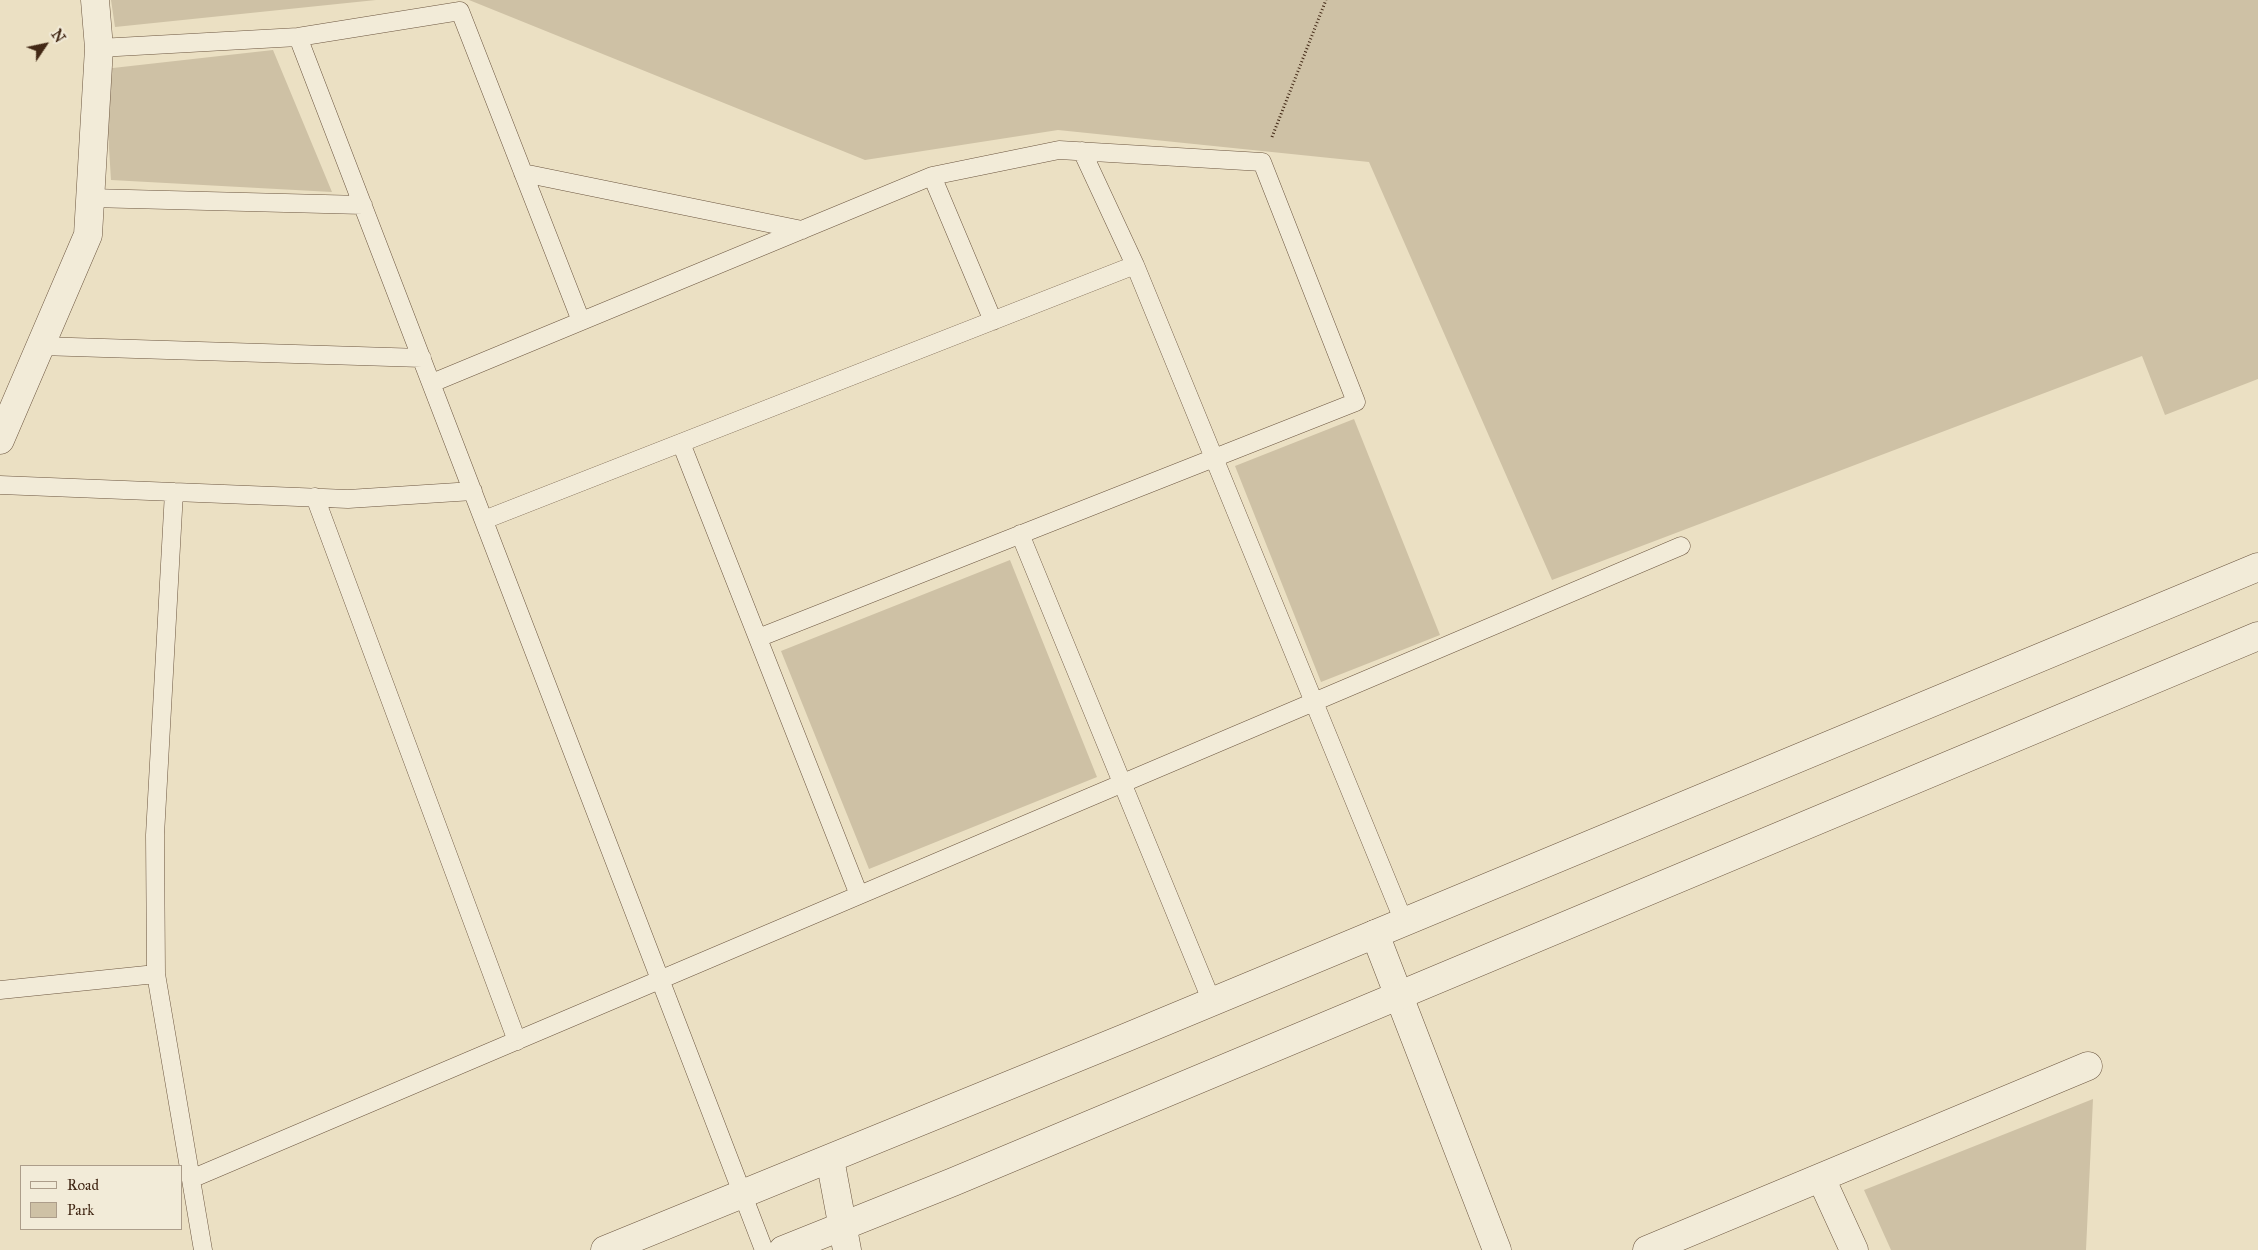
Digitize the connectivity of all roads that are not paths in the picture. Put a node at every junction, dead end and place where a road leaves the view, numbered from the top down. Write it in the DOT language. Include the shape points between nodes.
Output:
graph roads {
  1 [pos="95,0"];
  2 [pos="298,37"];
  3 [pos="100,48"];
  4 [pos="1082,151"];
  5 [pos="523,173"];
  6 [pos="932,176"];
  7 [pos="90,198"];
  8 [pos="363,205"];
  9 [pos="802,230"];
  10 [pos="1135,265"];
  11 [pos="581,321"];
  12 [pos="992,321"];
  13 [pos="40,346"];
  14 [pos="422,358"];
  15 [pos="432,383"];
  16 [pos="0,440"];
  17 [pos="681,444"];
  18 [pos="1214,458"];
  19 [pos="0,485"];
  20 [pos="473,491"];
  21 [pos="174,492"];
  22 [pos="315,497"];
  23 [pos="484,520"];
  24 [pos="1020,534"];
  25 [pos="1680,546"];
  26 [pos="2258,567"];
  27 [pos="2258,636"];
  28 [pos="758,638"];
  29 [pos="1314,702"];
  30 [pos="1122,784"];
  31 [pos="859,895"];
  32 [pos="1404,922"];
  33 [pos="1375,934"];
  34 [pos="156,974"];
  35 [pos="660,980"];
  36 [pos="0,990"];
  37 [pos="1399,995"];
  38 [pos="1212,1002"];
  39 [pos="517,1041"];
  40 [pos="2088,1066"];
  41 [pos="830,1159"];
  42 [pos="1821,1178"];
  43 [pos="191,1179"];
  44 [pos="743,1194"];
  45 [pos="845,1238"];
  46 [pos="203,1250"];
  47 [pos="606,1250"];
  48 [pos="764,1250"];
  49 [pos="783,1250"];
  50 [pos="1497,1250"];
  51 [pos="1647,1250"];
  52 [pos="1854,1250"];
  1 -- 3 [label="street"];
  2 -- 3 [label="lane"];
  2 -- 5 [label="lane" via="460,12"];
  2 -- 8 [label="lane"];
  3 -- 7 [label="street"];
  4 -- 6 [label="lane" via="1059,150"];
  4 -- 10 [label="lane"];
  4 -- 18 [label="lane" via="1262,162 1356,402"];
  5 -- 9 [label="lane"];
  5 -- 11 [label="lane"];
  6 -- 9 [label="lane"];
  6 -- 12 [label="lane"];
  7 -- 8 [label="lane"];
  7 -- 13 [label="street" via="88,235"];
  8 -- 14 [label="lane"];
  9 -- 11 [label="lane"];
  10 -- 12 [label="lane"];
  10 -- 18 [label="lane"];
  11 -- 15 [label="lane"];
  12 -- 17 [label="lane"];
  13 -- 14 [label="lane"];
  13 -- 16 [label="street"];
  14 -- 15 [label="lane"];
  15 -- 20 [label="lane"];
  17 -- 23 [label="lane"];
  17 -- 28 [label="lane"];
  18 -- 24 [label="lane"];
  18 -- 29 [label="lane"];
  19 -- 21 [label="lane"];
  20 -- 22 [label="lane" via="348,499"];
  20 -- 23 [label="lane"];
  21 -- 22 [label="lane"];
  21 -- 34 [label="lane" via="155,835"];
  22 -- 39 [label="lane"];
  23 -- 35 [label="lane"];
  24 -- 28 [label="lane"];
  24 -- 30 [label="lane"];
  25 -- 29 [label="lane"];
  26 -- 32 [label="street"];
  27 -- 37 [label="street"];
  28 -- 31 [label="lane"];
  29 -- 30 [label="lane"];
  29 -- 32 [label="lane"];
  30 -- 31 [label="lane"];
  30 -- 38 [label="lane"];
  31 -- 35 [label="lane"];
  32 -- 33 [label="street"];
  33 -- 37 [label="street"];
  33 -- 38 [label="street"];
  34 -- 36 [label="lane"];
  34 -- 43 [label="lane"];
  35 -- 39 [label="lane"];
  35 -- 44 [label="lane"];
  37 -- 45 [label="street"];
  37 -- 50 [label="street"];
  38 -- 41 [label="street"];
  39 -- 43 [label="lane"];
  40 -- 42 [label="street"];
  41 -- 44 [label="street"];
  41 -- 45 [label="street"];
  42 -- 51 [label="street"];
  42 -- 52 [label="street"];
  43 -- 46 [label="lane"];
  44 -- 47 [label="street"];
  44 -- 48 [label="lane"];
  45 -- 49 [label="street"];
}
